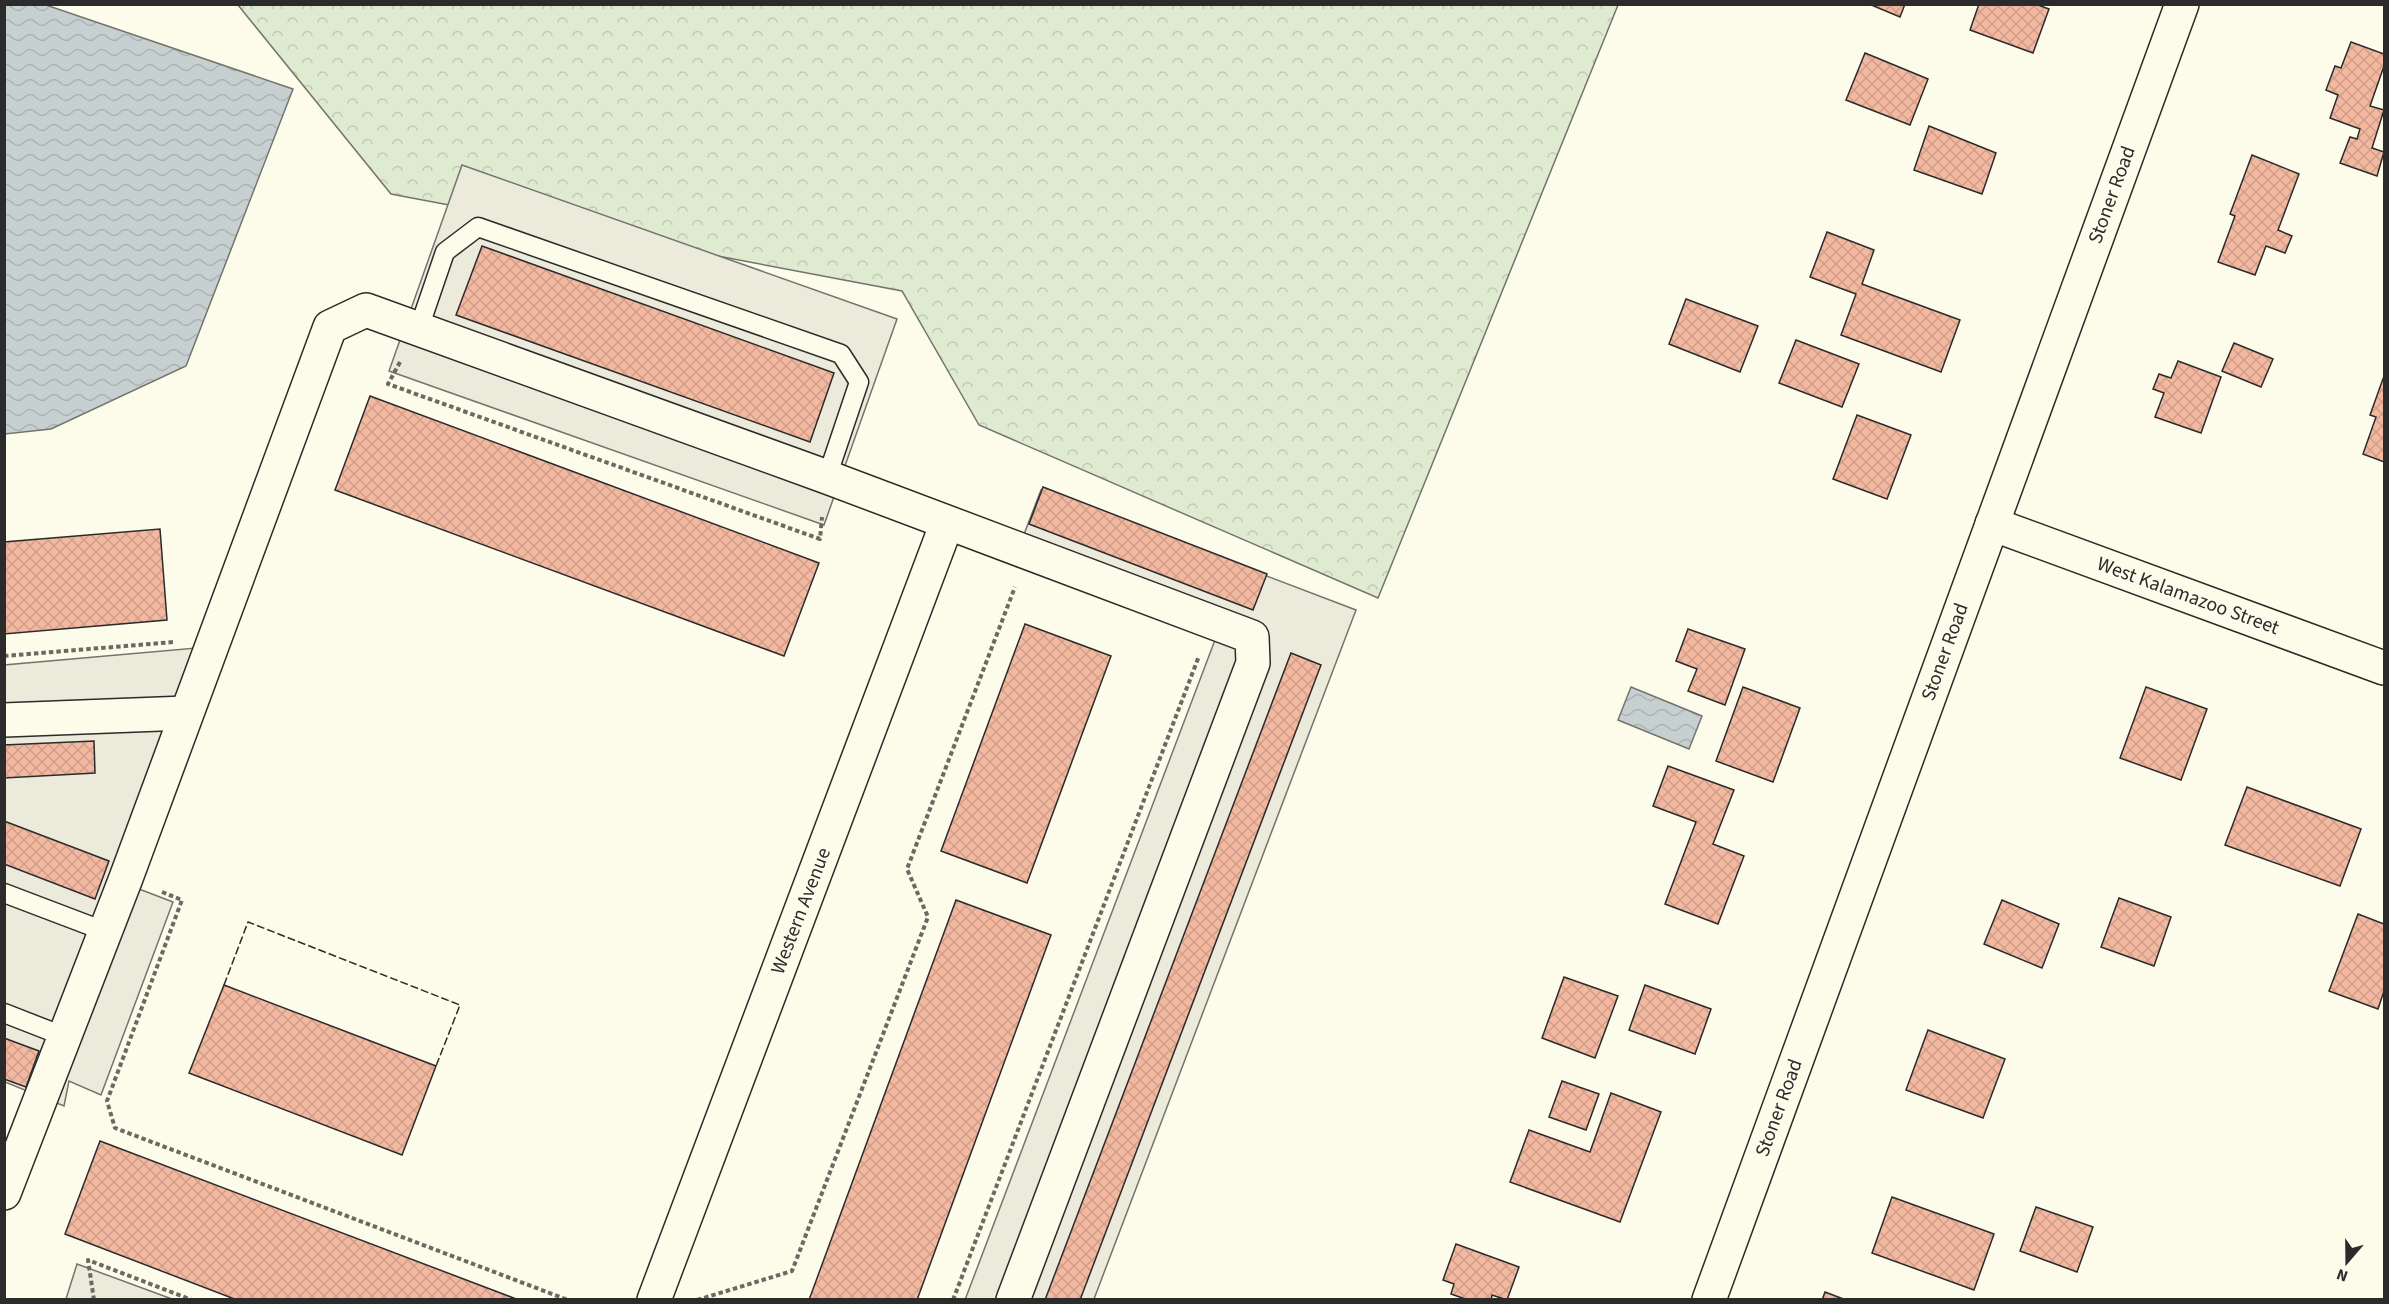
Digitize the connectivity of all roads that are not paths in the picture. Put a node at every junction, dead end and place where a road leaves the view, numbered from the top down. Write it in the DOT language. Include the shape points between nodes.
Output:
graph roads {
  1 [pos="2182,4"];
  2 [pos="418,331"];
  3 [pos="828,477"];
  4 [pos="947,523"];
  5 [pos="1992,524"];
  6 [pos="2385,668"];
  7 [pos="186,714"];
  8 [pos="4,720"];
  9 [pos="4,893"];
  10 [pos="104,930"];
  11 [pos="4,1013"];
  12 [pos="63,1036"];
  13 [pos="4,1193"];
  14 [pos="654,1299"];
  15 [pos="1013,1299"];
  16 [pos="1709,1299"];
  1 -- 5 [label="street, Stoner Road"];
  2 -- 3 [label="street"];
  2 -- 3 [label="lane" via="445,252 478,227 841,354 859,382"];
  2 -- 7 [label="street" via="366,310 330,327"];
  3 -- 4 [label="street"];
  4 -- 14 [label="street, Western Avenue"];
  4 -- 15 [label="street" via="1252,637 1253,663"];
  5 -- 6 [label="street, West Kalamazoo Street"];
  5 -- 16 [label="street, Stoner Road"];
  7 -- 8 [label="street"];
  7 -- 10 [label="street"];
  9 -- 10 [label="lane"];
  10 -- 12 [label="street"];
  11 -- 12 [label="lane"];
  12 -- 13 [label="street"];
}
